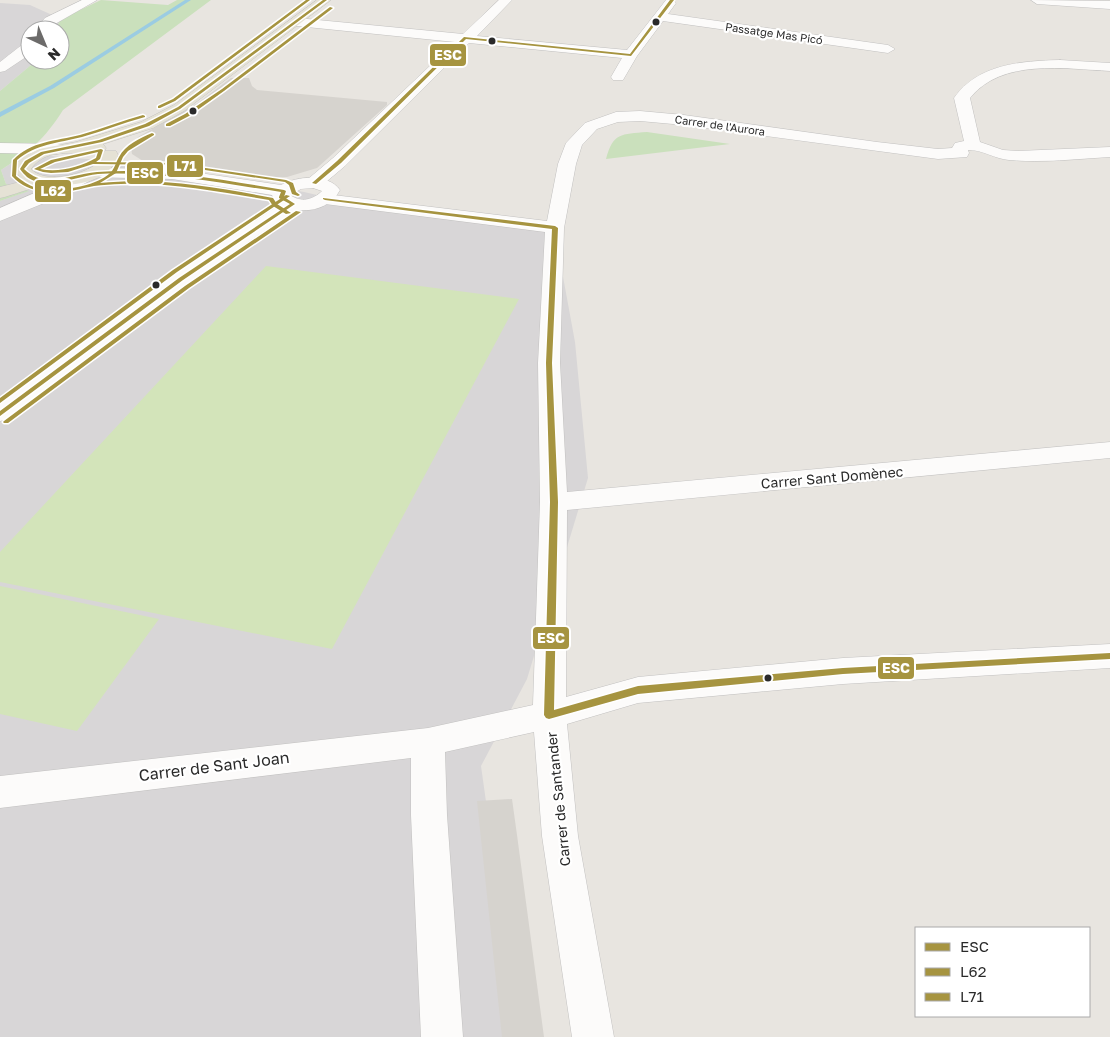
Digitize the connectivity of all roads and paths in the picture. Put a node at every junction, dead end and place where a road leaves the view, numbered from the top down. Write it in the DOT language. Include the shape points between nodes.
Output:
graph roads {
  1 [pos="92,0"];
  2 [pos="325,0"];
  3 [pos="506,0"];
  4 [pos="672,0"];
  5 [pos="1037,0"];
  6 [pos="1093,2"];
  7 [pos="1110,5"];
  8 [pos="50,7"];
  9 [pos="660,17"];
  10 [pos="47,20"];
  11 [pos="55,20"];
  12 [pos="297,22"];
  13 [pos="465,38"];
  14 [pos="888,49"];
  15 [pos="20,55"];
  16 [pos="631,55"];
  17 [pos="1110,67"];
  18 [pos="0,68"];
  19 [pos="618,77"];
  20 [pos="147,125"];
  21 [pos="80,146"];
  22 [pos="3,149"];
  23 [pos="57,149"];
  24 [pos="967,149"];
  25 [pos="1110,152"];
  26 [pos="110,156"];
  27 [pos="24,167"];
  28 [pos="172,174"];
  29 [pos="89,175"];
  30 [pos="0,181"];
  31 [pos="42,181"];
  32 [pos="314,183"];
  33 [pos="0,193"];
  34 [pos="288,197"];
  35 [pos="325,199"];
  36 [pos="0,215"];
  37 [pos="555,228"];
  38 [pos="0,414"];
  39 [pos="1110,450"];
  40 [pos="554,502"];
  41 [pos="1110,656"];
  42 [pos="550,715"];
  43 [pos="428,742"];
  44 [pos="0,792"];
  45 [pos="442,1037"];
  46 [pos="593,1037"];
  1 -- 11 [label="street"];
  2 -- 12 [label="main road"];
  3 -- 13 [label="street"];
  4 -- 9 [label="street"];
  5 -- 6 [label="street"];
  6 -- 7 [label="street"];
  8 -- 10 [label="street"];
  9 -- 14 [label="street, Passatge Mas Picó"];
  9 -- 16 [label="street"];
  12 -- 13 [label="street"];
  12 -- 20 [label="main road" via="179,108"];
  13 -- 16 [label="street"];
  13 -- 32 [label="street"];
  15 -- 18 [label="street"];
  16 -- 19 [label="street"];
  17 -- 24 [label="street" via="1025,66 976,82 962,98"];
  20 -- 21 [label="main road"];
  20 -- 26 [label="main road"];
  21 -- 23 [label="main road"];
  21 -- 26 [label="main road" via="99,148"];
  22 -- 23 [label="street"];
  22 -- 27 [label="street"];
  23 -- 27 [label="main road" via="37,156"];
  24 -- 25 [label="street, Carrer de l'Aurora" via="979,158 992,153 1013,156"];
  24 -- 37 [label="street, Carrer de l'Aurora" via="938,154 684,120 616,117 591,126 574,143"];
  26 -- 28 [label="street"];
  26 -- 29 [label="main road" via="108,163"];
  27 -- 30 [label="main road"];
  27 -- 31 [label="main road" via="27,177"];
  28 -- 29 [label="street"];
  28 -- 34 [label="street"];
  29 -- 31 [label="main road" via="56,182"];
  29 -- 36 [label="street"];
  31 -- 33 [label="main road"];
  32 -- 34 [label="street" via="296,185"];
  32 -- 35 [label="street" via="331,190"];
  34 -- 35 [label="street" via="308,204"];
  34 -- 38 [label="street" via="256,227"];
  35 -- 37 [label="street"];
  37 -- 40 [label="street, Carrer de Santander" via="549,364"];
  39 -- 40 [label="street, Carrer Sant Domènec"];
  40 -- 42 [label="street, Carrer de Santander"];
  41 -- 42 [label="street" via="843,671 638,690"];
  42 -- 43 [label="street, Carrer de Sant Joan"];
  42 -- 46 [label="street, Carrer de Santander" via="560,836"];
  43 -- 44 [label="street, Carrer de Sant Joan"];
  43 -- 45 [label="street"];
}
